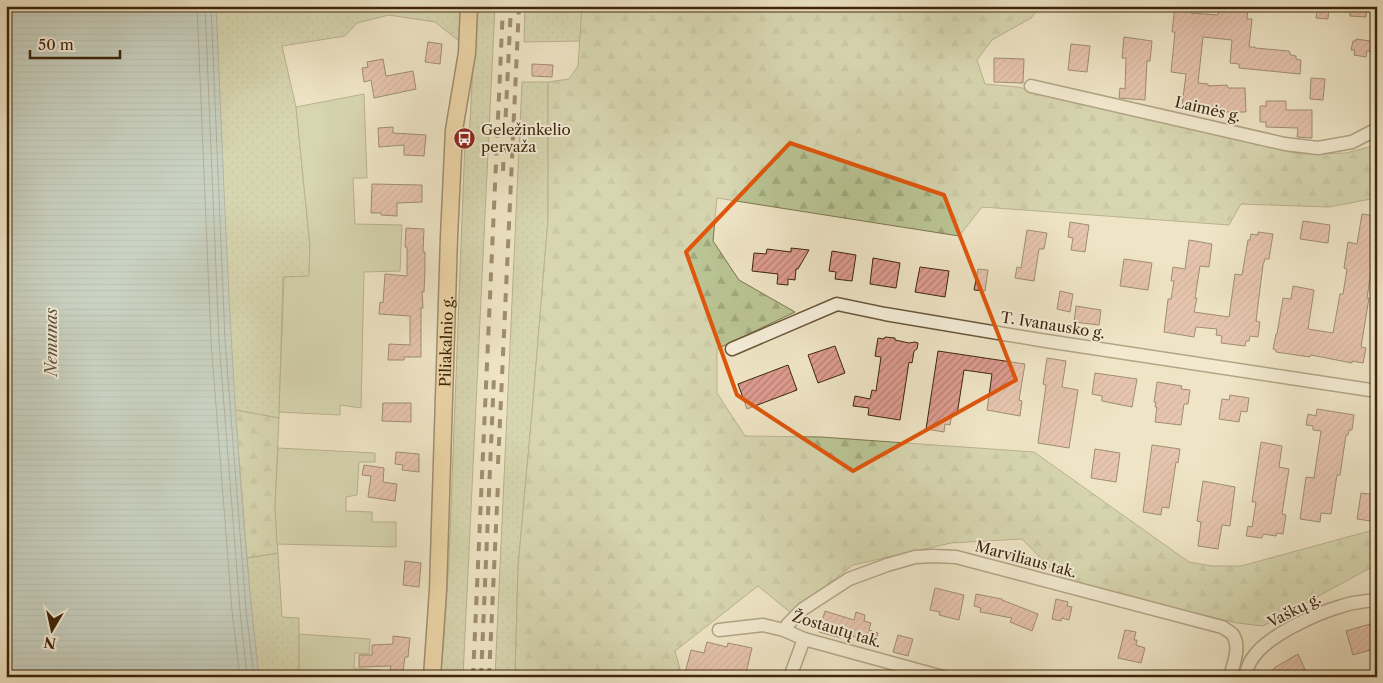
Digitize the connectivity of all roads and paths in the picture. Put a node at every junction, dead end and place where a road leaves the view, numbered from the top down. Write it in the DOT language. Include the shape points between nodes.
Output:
graph roads {
  1 [pos="469,6"];
  2 [pos="1031,86"];
  3 [pos="1377,129"];
  4 [pos="732,348"];
  5 [pos="1377,391"];
  6 [pos="1377,600"];
  7 [pos="719,630"];
  8 [pos="784,630"];
  9 [pos="804,639"];
  10 [pos="432,677"];
  11 [pos="790,677"];
  12 [pos="943,677"];
  13 [pos="1230,677"];
  14 [pos="1245,677"];
  1 -- 10 [label="main road, Piliakalnio g." via="467,53 454,130"];
  2 -- 3 [label="street, Laimės g." via="1285,144 1318,148 1352,142"];
  4 -- 5 [label="street, T. Ivanausko g." via="837,304 1049,342"];
  6 -- 14 [label="street, Vaškų g." via="1344,605 1280,633 1261,647 1251,660"];
  7 -- 8 [label="street, Žostautų tak." via="763,625"];
  8 -- 9 [label="street, Žostautų tak."];
  8 -- 13 [label="street, Marviliaus tak." via="803,609 848,579 915,557 956,557 1222,627 1233,635 1236,644"];
  9 -- 11 [label="street"];
  9 -- 12 [label="street, Žostautų tak."];
}
